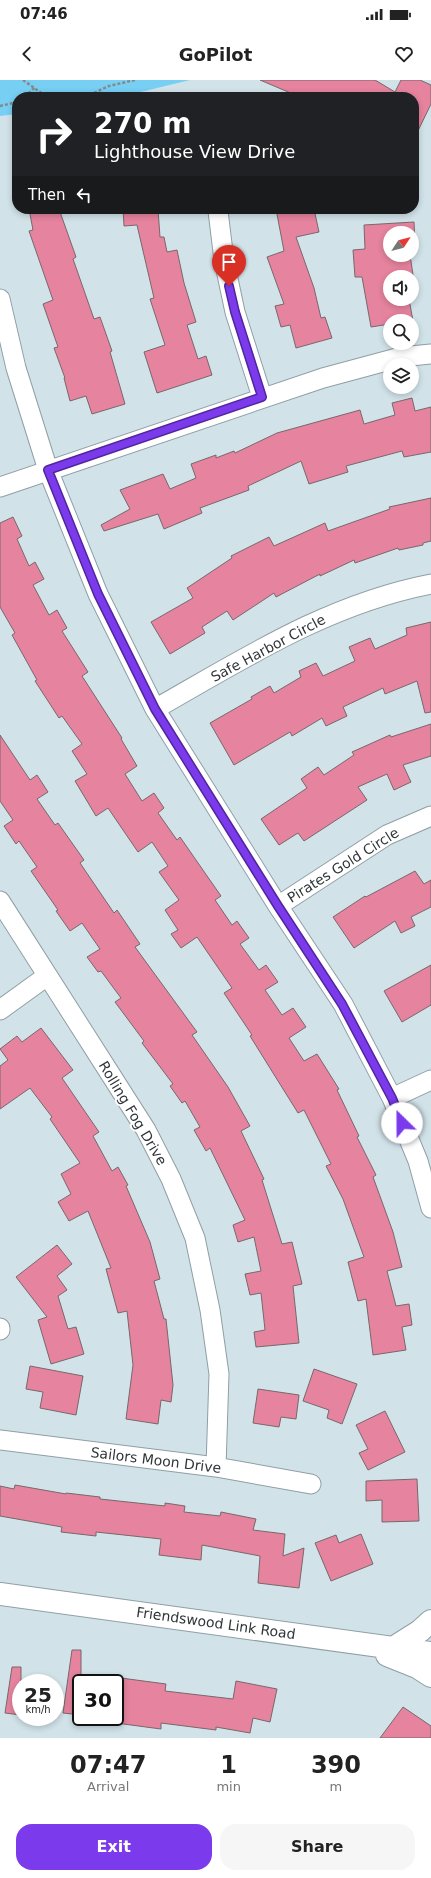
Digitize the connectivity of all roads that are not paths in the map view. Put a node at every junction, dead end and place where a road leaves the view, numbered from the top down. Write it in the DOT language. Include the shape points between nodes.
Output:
graph roads {
  1 [pos="218,214"];
  2 [pos="0,299"];
  3 [pos="431,354"];
  4 [pos="262,397"];
  5 [pos="48,470"];
  6 [pos="0,487"];
  7 [pos="431,584"];
  8 [pos="155,709"];
  9 [pos="431,816"];
  10 [pos="0,901"];
  11 [pos="278,906"];
  12 [pos="46,976"];
  13 [pos="0,1010"];
  14 [pos="431,1080"];
  15 [pos="392,1098"];
  16 [pos="431,1208"];
  17 [pos="0,1440"];
  18 [pos="216,1467"];
  19 [pos="311,1484"];
  20 [pos="0,1594"];
  21 [pos="431,1621"];
  22 [pos="356,1642"];
  23 [pos="394,1648"];
  24 [pos="431,1653"];
  25 [pos="431,1676"];
  1 -- 4 [label="street" via="224,260 235,312"];
  2 -- 5 [label="street" via="16,368"];
  3 -- 4 [label="street" via="401,357"];
  4 -- 5 [label="street"];
  5 -- 6 [label="street"];
  5 -- 8 [label="street" via="98,594"];
  7 -- 8 [label="street, Safe Harbor Circle" via="366,601 312,622"];
  8 -- 11 [label="street"];
  9 -- 11 [label="street, Pirates Gold Circle" via="386,835"];
  10 -- 12 [label="street, Rolling Fog Drive"];
  11 -- 15 [label="street" via="342,1004"];
  12 -- 13 [label="street"];
  12 -- 18 [label="street, Rolling Fog Drive" via="146,1130 171,1179 195,1238 210,1310 219,1374"];
  14 -- 15 [label="street"];
  15 -- 16 [label="street" via="418,1161"];
  17 -- 18 [label="street, Sailors Moon Drive"];
  18 -- 19 [label="street, Sailors Moon Drive"];
  20 -- 22 [label="street, Friendswood Link Road"];
  21 -- 23 [label="street"];
  22 -- 23 [label="street, Friendswood Link Road"];
  22 -- 25 [label="street" via="416,1667"];
  23 -- 24 [label="street, Friendswood Link Road"];
}
